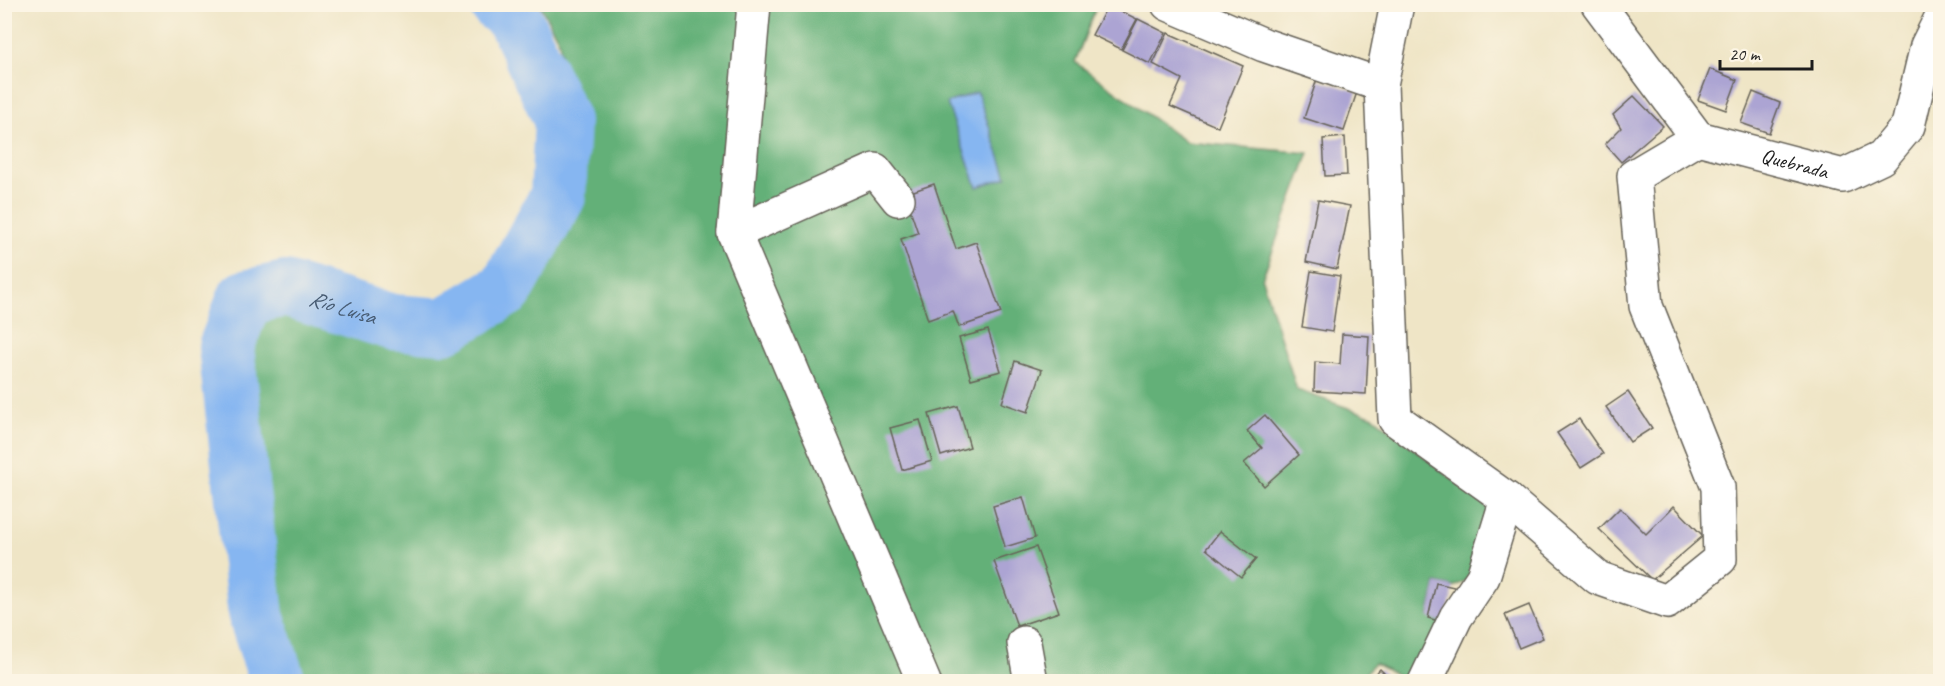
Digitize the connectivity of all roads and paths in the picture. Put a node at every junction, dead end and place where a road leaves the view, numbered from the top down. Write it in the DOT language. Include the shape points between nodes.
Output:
graph roads {
  1 [pos="754,4"];
  2 [pos="1168,4"];
  3 [pos="1397,4"];
  4 [pos="1598,4"];
  5 [pos="1941,20"];
  6 [pos="1381,85"];
  7 [pos="1698,138"];
  8 [pos="898,199"];
  9 [pos="734,233"];
  10 [pos="1507,499"];
  11 [pos="1024,643"];
  12 [pos="924,681"];
  13 [pos="1031,681"];
  14 [pos="1425,681"];
  1 -- 9 [label="street"];
  2 -- 6 [label="street" via="1264,45"];
  3 -- 6 [label="street"];
  4 -- 7 [label="street"];
  5 -- 7 [label="street, Quebrada" via="1928,46 1908,126 1881,158 1843,176"];
  6 -- 10 [label="street" via="1395,419"];
  7 -- 10 [label="street" via="1634,176 1646,306 1718,487 1720,559 1667,602 1598,578"];
  8 -- 9 [label="street" via="875,170"];
  9 -- 12 [label="street"];
  10 -- 14 [label="street" via="1484,577 1456,617"];
  11 -- 13 [label="street"];
}
